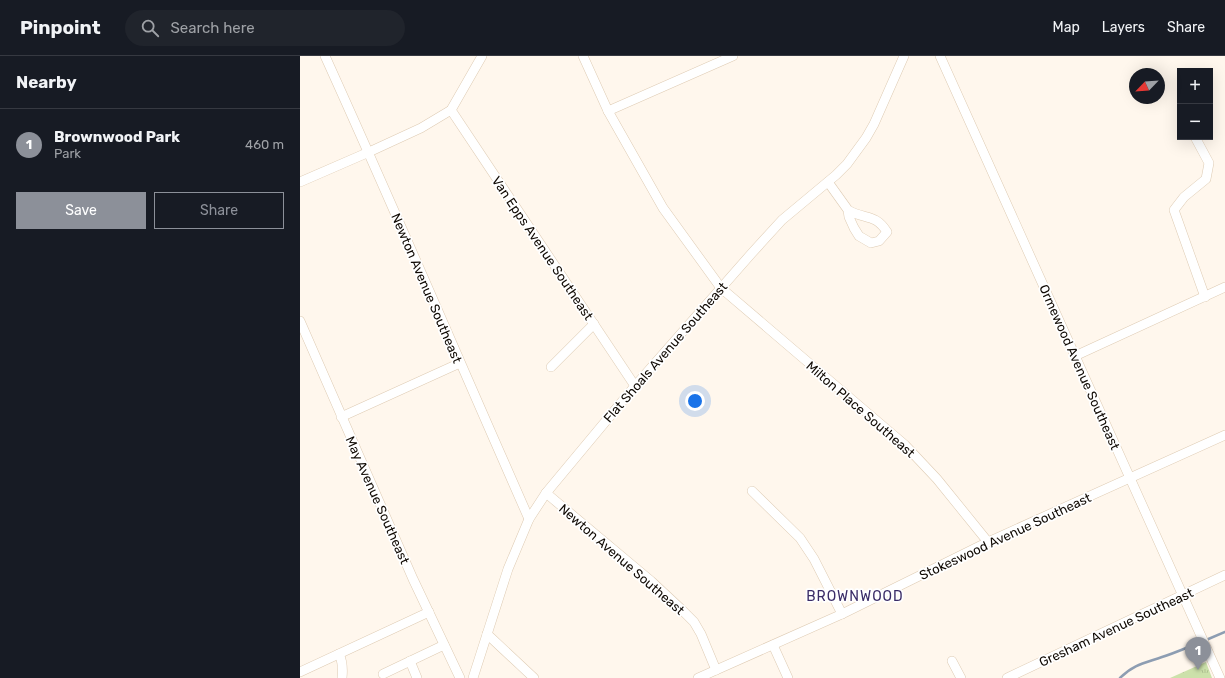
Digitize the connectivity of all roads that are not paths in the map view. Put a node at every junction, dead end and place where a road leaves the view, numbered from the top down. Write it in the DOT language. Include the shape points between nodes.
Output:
graph roads {
  1 [pos="325,56"];
  2 [pos="583,56"];
  3 [pos="733,56"];
  4 [pos="904,56"];
  5 [pos="940,56"];
  6 [pos="479,57"];
  7 [pos="451,110"];
  8 [pos="608,111"];
  9 [pos="1198,140"];
  10 [pos="369,152"];
  11 [pos="300,182"];
  12 [pos="828,182"];
  13 [pos="848,210"];
  14 [pos="1225,287"];
  15 [pos="721,288"];
  16 [pos="1205,297"];
  17 [pos="300,321"];
  18 [pos="594,324"];
  19 [pos="1075,356"];
  20 [pos="460,363"];
  21 [pos="551,366"];
  22 [pos="635,386"];
  23 [pos="341,417"];
  24 [pos="1225,434"];
  25 [pos="1130,478"];
  26 [pos="752,491"];
  27 [pos="546,493"];
  28 [pos="529,519"];
  29 [pos="988,542"];
  30 [pos="1225,576"];
  31 [pos="1183,595"];
  32 [pos="429,612"];
  33 [pos="842,614"];
  34 [pos="487,634"];
  35 [pos="444,645"];
  36 [pos="773,645"];
  37 [pos="339,654"];
  38 [pos="410,661"];
  39 [pos="952,661"];
  40 [pos="716,670"];
  41 [pos="300,672"];
  42 [pos="383,674"];
  43 [pos="342,678"];
  44 [pos="417,678"];
  45 [pos="460,678"];
  46 [pos="473,678"];
  47 [pos="534,678"];
  48 [pos="698,678"];
  49 [pos="788,678"];
  50 [pos="961,678"];
  51 [pos="1007,678"];
  52 [pos="1220,678"];
  1 -- 10 [label="street, Newton Avenue Southeast"];
  2 -- 8 [label="street, Milton Place Southeast"];
  3 -- 8 [label="street"];
  4 -- 12 [label="street, Flat Shoals Avenue Southeast" via="866,138 847,164"];
  5 -- 19 [label="street, Ormewood Avenue Southeast"];
  6 -- 7 [label="street"];
  7 -- 10 [label="street" via="421,128"];
  7 -- 18 [label="street, Van Epps Avenue Southeast"];
  8 -- 15 [label="street, Milton Place Southeast" via="663,208"];
  9 -- 16 [label="street" via="1209,163 1206,179 1184,197 1174,210"];
  10 -- 11 [label="street"];
  10 -- 20 [label="street, Newton Avenue Southeast"];
  12 -- 13 [label="street"];
  12 -- 15 [label="street, Flat Shoals Avenue Southeast" via="782,220"];
  13 -- 13 [label="street" via="859,236 871,243 879,241 887,232 876,218 857,215"];
  14 -- 16 [label="street"];
  15 -- 22 [label="street, Flat Shoals Avenue Southeast"];
  15 -- 29 [label="street, Milton Place Southeast" via="905,445 937,479"];
  16 -- 19 [label="street"];
  17 -- 23 [label="street, May Avenue Southeast"];
  18 -- 21 [label="street"];
  18 -- 22 [label="street, Van Epps Avenue Southeast"];
  19 -- 25 [label="street, Ormewood Avenue Southeast"];
  20 -- 23 [label="street"];
  20 -- 28 [label="street, Newton Avenue Southeast"];
  22 -- 27 [label="street, Flat Shoals Avenue Southeast"];
  23 -- 32 [label="street, May Avenue Southeast"];
  24 -- 25 [label="street, Stokeswood Avenue Southeast"];
  25 -- 29 [label="street, Stokeswood Avenue Southeast"];
  25 -- 31 [label="street, Ormewood Avenue Southeast"];
  26 -- 33 [label="street" via="800,538 814,559"];
  27 -- 28 [label="street, Flat Shoals Avenue Southeast"];
  27 -- 40 [label="street, Newton Avenue Southeast" via="682,609 701,634"];
  28 -- 34 [label="street, Flat Shoals Avenue Southeast" via="508,569"];
  29 -- 33 [label="street, Stokeswood Avenue Southeast"];
  30 -- 31 [label="street, Gresham Avenue Southeast"];
  31 -- 51 [label="street, Gresham Avenue Southeast"];
  31 -- 52 [label="street, Ormewood Avenue Southeast"];
  32 -- 35 [label="street, May Avenue Southeast"];
  32 -- 37 [label="street"];
  33 -- 36 [label="street, Stokeswood Avenue Southeast"];
  34 -- 46 [label="street, Flat Shoals Avenue Southeast"];
  34 -- 47 [label="street"];
  35 -- 38 [label="street"];
  35 -- 45 [label="street, May Avenue Southeast"];
  36 -- 40 [label="street, Stokeswood Avenue Southeast"];
  36 -- 49 [label="street"];
  37 -- 41 [label="street"];
  37 -- 43 [label="street" via="343,668"];
  38 -- 42 [label="street"];
  38 -- 44 [label="street"];
  39 -- 50 [label="street"];
  40 -- 48 [label="street, Stokeswood Avenue Southeast"];
}
